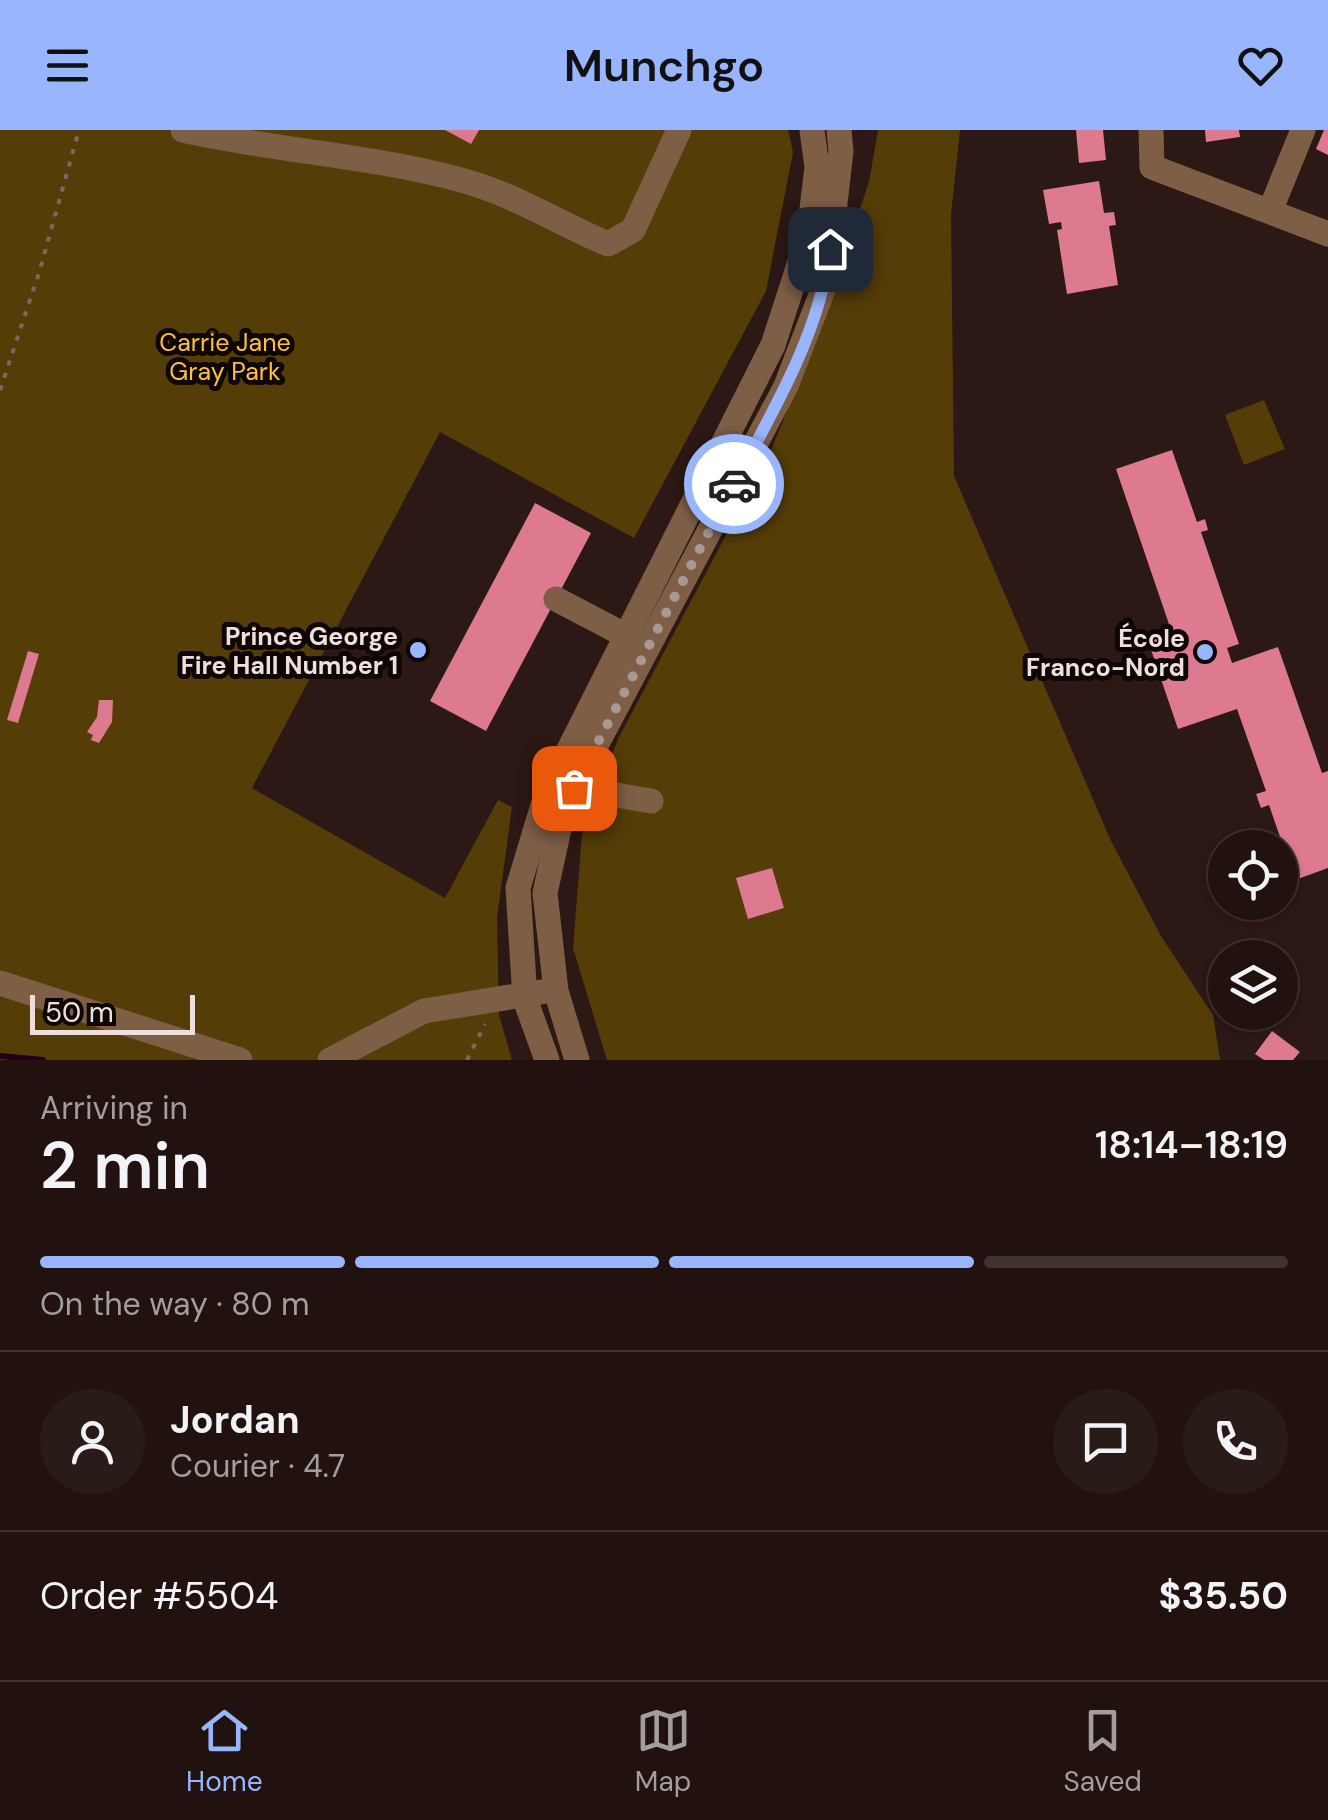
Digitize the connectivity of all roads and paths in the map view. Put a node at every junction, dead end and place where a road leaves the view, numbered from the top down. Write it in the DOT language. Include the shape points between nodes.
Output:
graph roads {
  1 [pos="79,130"];
  2 [pos="183,130"];
  3 [pos="679,130"];
  4 [pos="812,130"];
  5 [pos="839,130"];
  6 [pos="858,130"];
  7 [pos="1152,130"];
  8 [pos="1303,130"];
  9 [pos="1270,212"];
  10 [pos="1328,234"];
  11 [pos="826,282"];
  12 [pos="0,390"];
  13 [pos="556,600"];
  14 [pos="636,641"];
  15 [pos="563,786"];
  16 [pos="652,801"];
  17 [pos="0,984"];
  18 [pos="556,988"];
  19 [pos="525,995"];
  20 [pos="498,1000"];
  21 [pos="240,1060"];
  22 [pos="330,1060"];
  23 [pos="467,1060"];
  24 [pos="547,1060"];
  25 [pos="577,1060"];
  1 -- 12 [label="path"];
  2 -- 3 [label="street" via="463,180 508,194 608,244 633,230"];
  4 -- 14 [label="street" via="817,167 810,234 773,345"];
  5 -- 11 [label="street"];
  6 -- 11 [label="street"];
  7 -- 9 [label="street" via="1152,167"];
  8 -- 9 [label="street"];
  9 -- 10 [label="street"];
  11 -- 14 [label="street" via="786,386"];
  13 -- 14 [label="street"];
  14 -- 15 [label="street"];
  15 -- 16 [label="street"];
  15 -- 18 [label="street" via="544,893"];
  15 -- 19 [label="street" via="518,888"];
  17 -- 21 [label="street"];
  18 -- 19 [label="street"];
  18 -- 25 [label="street"];
  19 -- 20 [label="street"];
  19 -- 24 [label="street"];
  20 -- 22 [label="street" via="424,1011"];
  20 -- 23 [label="path"];
}
